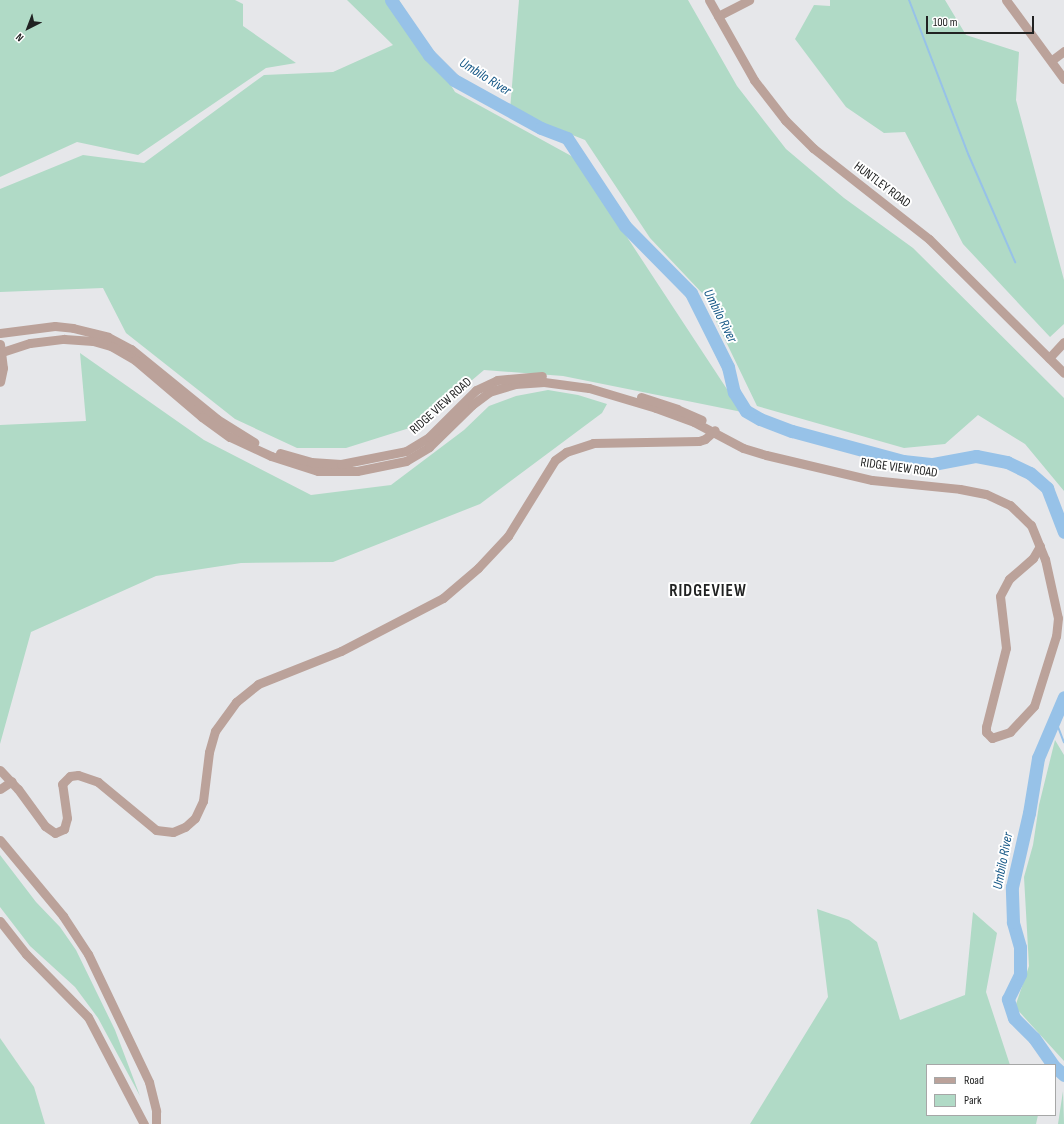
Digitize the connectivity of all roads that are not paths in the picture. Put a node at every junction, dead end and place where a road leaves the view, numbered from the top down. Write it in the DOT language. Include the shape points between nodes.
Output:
graph roads {
  1 [pos="710,0"];
  2 [pos="749,0"];
  3 [pos="1006,0"];
  4 [pos="718,16"];
  5 [pos="1064,51"];
  6 [pos="1052,60"];
  7 [pos="1064,79"];
  8 [pos="0,333"];
  9 [pos="1064,342"];
  10 [pos="1,351"];
  11 [pos="1049,358"];
  12 [pos="1064,373"];
  13 [pos="0,381"];
  14 [pos="173,387"];
  15 [pos="714,431"];
  16 [pos="1040,546"];
  17 [pos="0,770"];
  18 [pos="12,781"];
  19 [pos="0,790"];
  20 [pos="0,840"];
  21 [pos="0,921"];
  22 [pos="144,1124"];
  23 [pos="156,1124"];
  1 -- 4 [label="street, HUNTLEY ROAD"];
  2 -- 4 [label="street"];
  3 -- 6 [label="street"];
  4 -- 11 [label="street, HUNTLEY ROAD" via="754,80 790,125 835,166 929,239"];
  5 -- 6 [label="street"];
  6 -- 7 [label="street"];
  8 -- 14 [label="street, RIDGE VIEW ROAD" via="55,326 101,335 132,348"];
  9 -- 11 [label="street"];
  10 -- 13 [label="street" via="3,368"];
  10 -- 14 [label="street, RIDGE VIEW ROAD" via="43,341 93,341 123,352"];
  11 -- 12 [label="street, HUNTLEY ROAD"];
  14 -- 15 [label="street, RIDGE VIEW ROAD" via="230,436 293,464 338,473 384,466 418,456 480,398 515,384 544,382 589,388 656,408"];
  15 -- 16 [label="street, RIDGE VIEW ROAD" via="753,452 872,480 986,494 1021,513 1031,525"];
  15 -- 18 [label="street" via="705,439 692,442 593,444 566,452 555,460 508,536 478,568 443,598 341,651 258,684 236,702 215,731 208,752 203,801 195,818 185,827 173,832 156,830 98,782 78,775 70,776 62,784 68,818 64,830 55,833 45,826"];
  16 -- 16 [label="street, RIDGE VIEW ROAD" via="1032,558 1009,579 1000,596 1006,648 986,727 986,732 992,738 1010,732 1034,706 1056,636 1058,618 1055,596"];
  17 -- 18 [label="street"];
  18 -- 19 [label="street"];
  20 -- 23 [label="street" via="63,916 88,954 149,1082 156,1111"];
  21 -- 22 [label="street" via="26,954 88,1017"];
}
